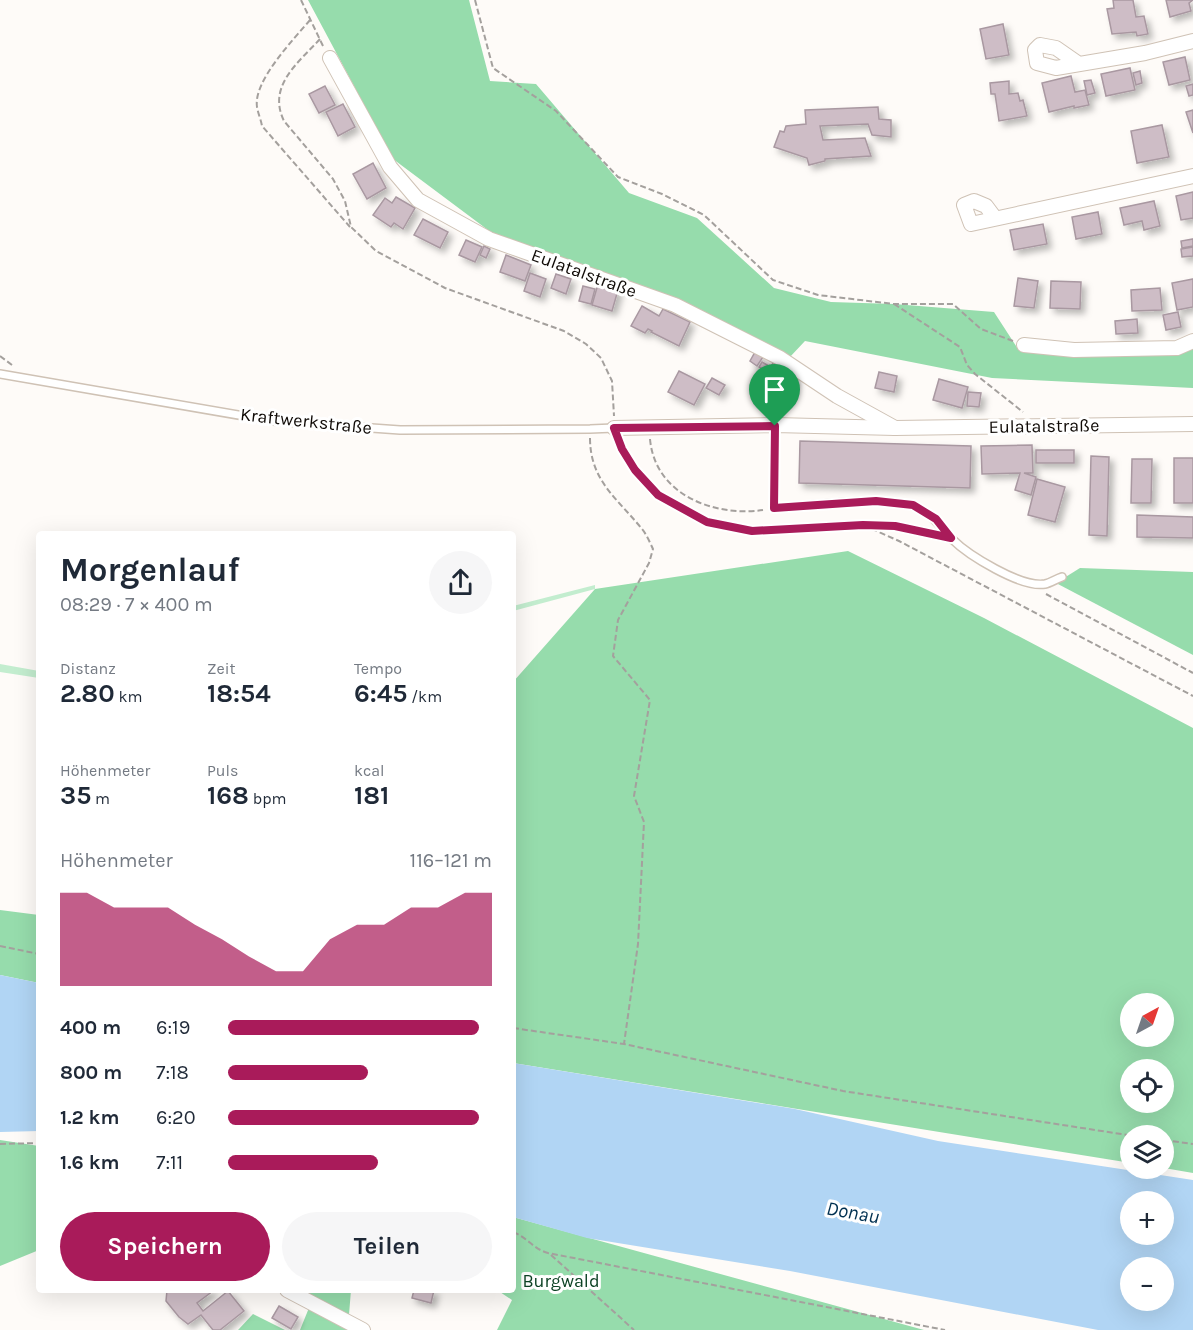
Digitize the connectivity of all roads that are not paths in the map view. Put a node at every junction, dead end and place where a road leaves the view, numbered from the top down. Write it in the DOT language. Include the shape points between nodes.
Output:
graph roads {
  1 [pos="1193,41"];
  2 [pos="330,58"];
  3 [pos="1078,64"];
  4 [pos="1193,176"];
  5 [pos="995,218"];
  6 [pos="1193,341"];
  7 [pos="1024,345"];
  8 [pos="0,374"];
  9 [pos="1193,424"];
  10 [pos="775,426"];
  11 [pos="614,428"];
  12 [pos="895,428"];
  13 [pos="1062,577"];
  14 [pos="292,1293"];
  15 [pos="363,1330"];
  1 -- 3 [label="street"];
  2 -- 12 [label="street, Eulatalstraße" via="390,167 418,200 489,239 675,305 780,358"];
  4 -- 5 [label="street"];
  6 -- 7 [label="street" via="1177,348 1074,350"];
  8 -- 11 [label="lane, Kraftwerkstraße" via="273,421 399,430"];
  9 -- 12 [label="street, Eulatalstraße"];
  10 -- 11 [label="street, Eulatalstraße"];
  10 -- 12 [label="street, Eulatalstraße"];
  10 -- 13 [label="lane" via="774,508 876,501 913,505 936,519 964,549 1020,581 1044,584"];
  14 -- 15 [label="street"];
}
